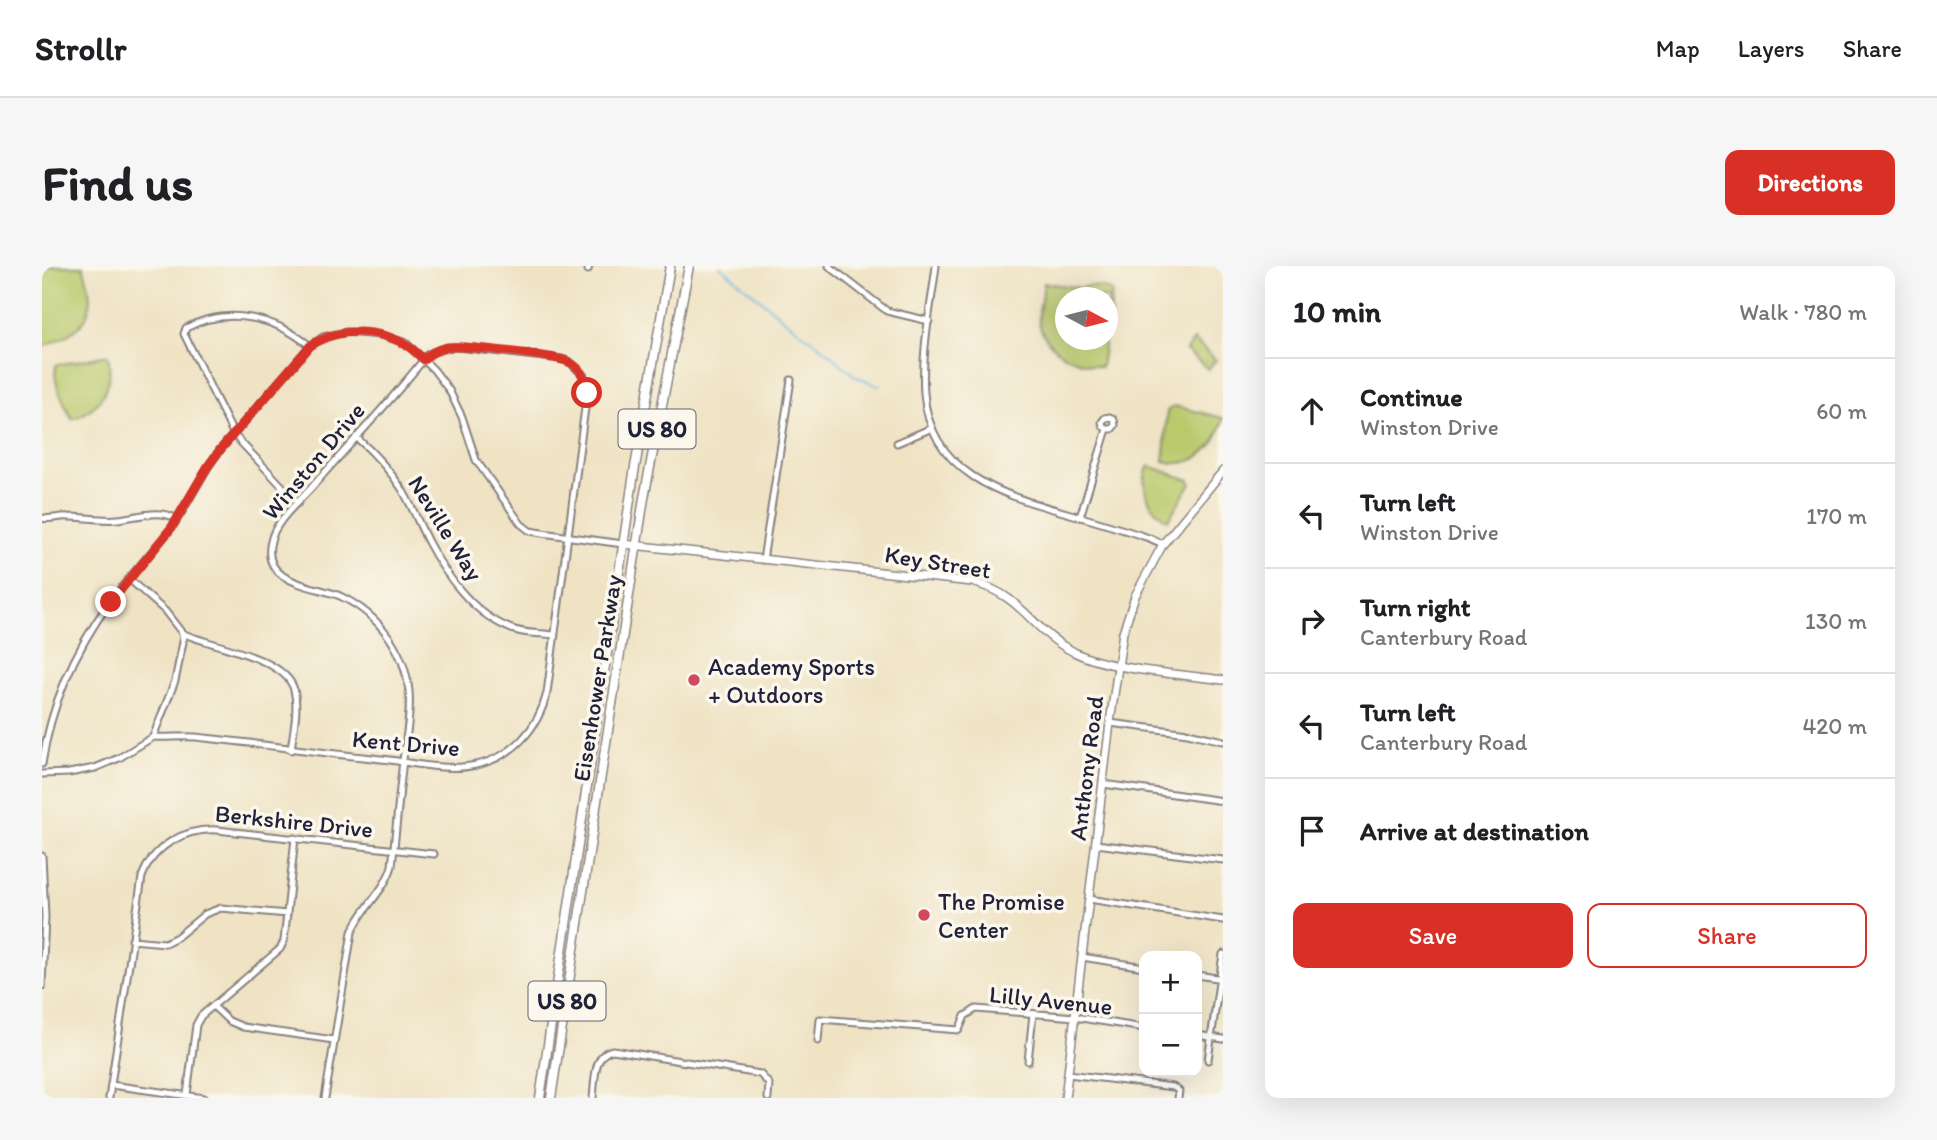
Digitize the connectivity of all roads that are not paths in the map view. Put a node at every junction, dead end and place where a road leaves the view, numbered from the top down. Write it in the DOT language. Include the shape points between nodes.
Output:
graph roads {
  1 [pos="670,266"];
  2 [pos="689,266"];
  3 [pos="829,266"];
  4 [pos="936,266"];
  5 [pos="929,321"];
  6 [pos="310,346"];
  7 [pos="424,360"];
  8 [pos="791,380"];
  9 [pos="932,428"];
  10 [pos="1107,429"];
  11 [pos="234,435"];
  12 [pos="356,437"];
  13 [pos="897,443"];
  14 [pos="1223,471"];
  15 [pos="298,503"];
  16 [pos="1080,517"];
  17 [pos="42,519"];
  18 [pos="177,519"];
  19 [pos="568,537"];
  20 [pos="623,544"];
  21 [pos="1163,544"];
  22 [pos="636,546"];
  23 [pos="762,560"];
  24 [pos="129,579"];
  25 [pos="182,633"];
  26 [pos="554,635"];
  27 [pos="1117,664"];
  28 [pos="1223,680"];
  29 [pos="1110,723"];
  30 [pos="153,737"];
  31 [pos="1223,741"];
  32 [pos="291,750"];
  33 [pos="403,761"];
  34 [pos="42,764"];
  35 [pos="42,774"];
  36 [pos="1103,784"];
  37 [pos="1223,801"];
  38 [pos="295,838"];
  39 [pos="1096,844"];
  40 [pos="394,848"];
  41 [pos="434,854"];
  42 [pos="42,856"];
  43 [pos="1223,860"];
  44 [pos="1089,899"];
  45 [pos="286,914"];
  46 [pos="1223,920"];
  47 [pos="132,940"];
  48 [pos="1223,954"];
  49 [pos="1083,957"];
  50 [pos="1139,966"];
  51 [pos="1202,976"];
  52 [pos="1222,979"];
  53 [pos="42,986"];
  54 [pos="213,1006"];
  55 [pos="1033,1014"];
  56 [pos="1074,1017"];
  57 [pos="1139,1027"];
  58 [pos="1202,1036"];
  59 [pos="1211,1037"];
  60 [pos="1223,1039"];
  61 [pos="334,1040"];
  62 [pos="818,1041"];
  63 [pos="1028,1060"];
  64 [pos="1208,1060"];
  65 [pos="1068,1074"];
  66 [pos="111,1085"];
  67 [pos="187,1095"];
  68 [pos="540,1096"];
  69 [pos="109,1098"];
  70 [pos="204,1098"];
  71 [pos="326,1098"];
  72 [pos="552,1098"];
  73 [pos="593,1098"];
  74 [pos="768,1098"];
  75 [pos="1065,1098"];
  76 [pos="1178,1098"];
  1 -- 20 [label="main road, Eisenhower Parkway / US 80"];
  2 -- 22 [label="main road, Eisenhower Parkway / US 80"];
  3 -- 5 [label="street" via="887,312"];
  4 -- 5 [label="street"];
  5 -- 9 [label="street" via="923,382"];
  6 -- 7 [label="street" via="335,333 359,332 406,343"];
  6 -- 11 [label="street"];
  6 -- 11 [label="street" via="276,324 243,316 186,328 186,339"];
  7 -- 12 [label="street, Winston Drive"];
  7 -- 19 [label="street" via="455,402 476,460 522,524 530,531"];
  7 -- 19 [label="street, Winston Drive" via="437,350 458,347 562,359 579,369 587,393"];
  8 -- 23 [label="street"];
  9 -- 13 [label="street"];
  9 -- 16 [label="street" via="957,464 985,485"];
  10 -- 16 [label="street"];
  11 -- 15 [label="street"];
  11 -- 18 [label="street" via="208,466"];
  12 -- 15 [label="street, Winston Drive"];
  12 -- 26 [label="street, Neville Way" via="395,479 443,566 475,604 506,627"];
  14 -- 21 [label="street, Anthony Road"];
  15 -- 33 [label="street, Winston Drive" via="273,533 272,565 283,578 352,603 390,639 409,693"];
  16 -- 21 [label="street"];
  17 -- 18 [label="street" via="117,519 154,513"];
  18 -- 24 [label="street"];
  19 -- 20 [label="street"];
  19 -- 26 [label="street, Kent Drive"];
  20 -- 22 [label="street, Key Street"];
  20 -- 68 [label="main road, Eisenhower Parkway / US 80"];
  21 -- 27 [label="street, Anthony Road" via="1129,611"];
  22 -- 23 [label="street, Key Street"];
  22 -- 72 [label="main road, Eisenhower Parkway / US 80"];
  23 -- 27 [label="street, Key Street" via="982,584 1008,597 1072,652"];
  24 -- 25 [label="street"];
  24 -- 34 [label="street" via="97,621 68,673 50,720"];
  25 -- 30 [label="street" via="175,681"];
  25 -- 32 [label="street" via="252,657 285,674 295,698"];
  26 -- 33 [label="street, Kent Drive" via="544,704 535,724 515,747 489,762 466,767"];
  27 -- 28 [label="street, Key Street"];
  27 -- 29 [label="street, Anthony Road"];
  29 -- 31 [label="street"];
  29 -- 36 [label="street, Anthony Road"];
  30 -- 32 [label="street, Kent Drive" via="195,737"];
  30 -- 35 [label="street" via="95,768"];
  32 -- 33 [label="street, Kent Drive"];
  33 -- 40 [label="street, Winston Drive"];
  36 -- 37 [label="street"];
  36 -- 39 [label="street, Anthony Road"];
  38 -- 40 [label="street, Berkshire Drive"];
  38 -- 45 [label="street"];
  38 -- 47 [label="street, Berkshire Drive" via="199,829 180,836 150,861 144,872"];
  39 -- 43 [label="street"];
  39 -- 44 [label="street, Anthony Road"];
  40 -- 41 [label="street, Berkshire Drive"];
  40 -- 61 [label="street, Winston Drive" via="389,874 352,932"];
  42 -- 53 [label="street"];
  44 -- 46 [label="street"];
  44 -- 49 [label="street, Anthony Road"];
  45 -- 47 [label="street" via="221,908 211,910 165,943"];
  45 -- 54 [label="street" via="284,941 278,952"];
  47 -- 66 [label="street, Berkshire Drive"];
  48 -- 52 [label="street"];
  49 -- 50 [label="street"];
  49 -- 56 [label="street, Anthony Road"];
  51 -- 52 [label="street"];
  52 -- 59 [label="street"];
  54 -- 61 [label="street" via="243,1027"];
  54 -- 67 [label="street" via="197,1025"];
  55 -- 56 [label="street, Lilly Avenue"];
  55 -- 62 [label="street, Lilly Avenue" via="976,1009 965,1016 959,1030 820,1019"];
  55 -- 63 [label="street"];
  56 -- 57 [label="street, Lilly Avenue"];
  56 -- 65 [label="street, Anthony Road"];
  58 -- 59 [label="street"];
  59 -- 60 [label="street"];
  59 -- 64 [label="street"];
  61 -- 71 [label="street, Winston Drive"];
  65 -- 75 [label="street, Anthony Road"];
  65 -- 76 [label="street" via="1173,1087 1179,1091"];
  66 -- 67 [label="street"];
  66 -- 69 [label="street, Berkshire Drive"];
  67 -- 70 [label="street"];
  68 -- 72 [label="street"];
  73 -- 74 [label="street" via="599,1058 613,1049 760,1073 769,1084"];
}
